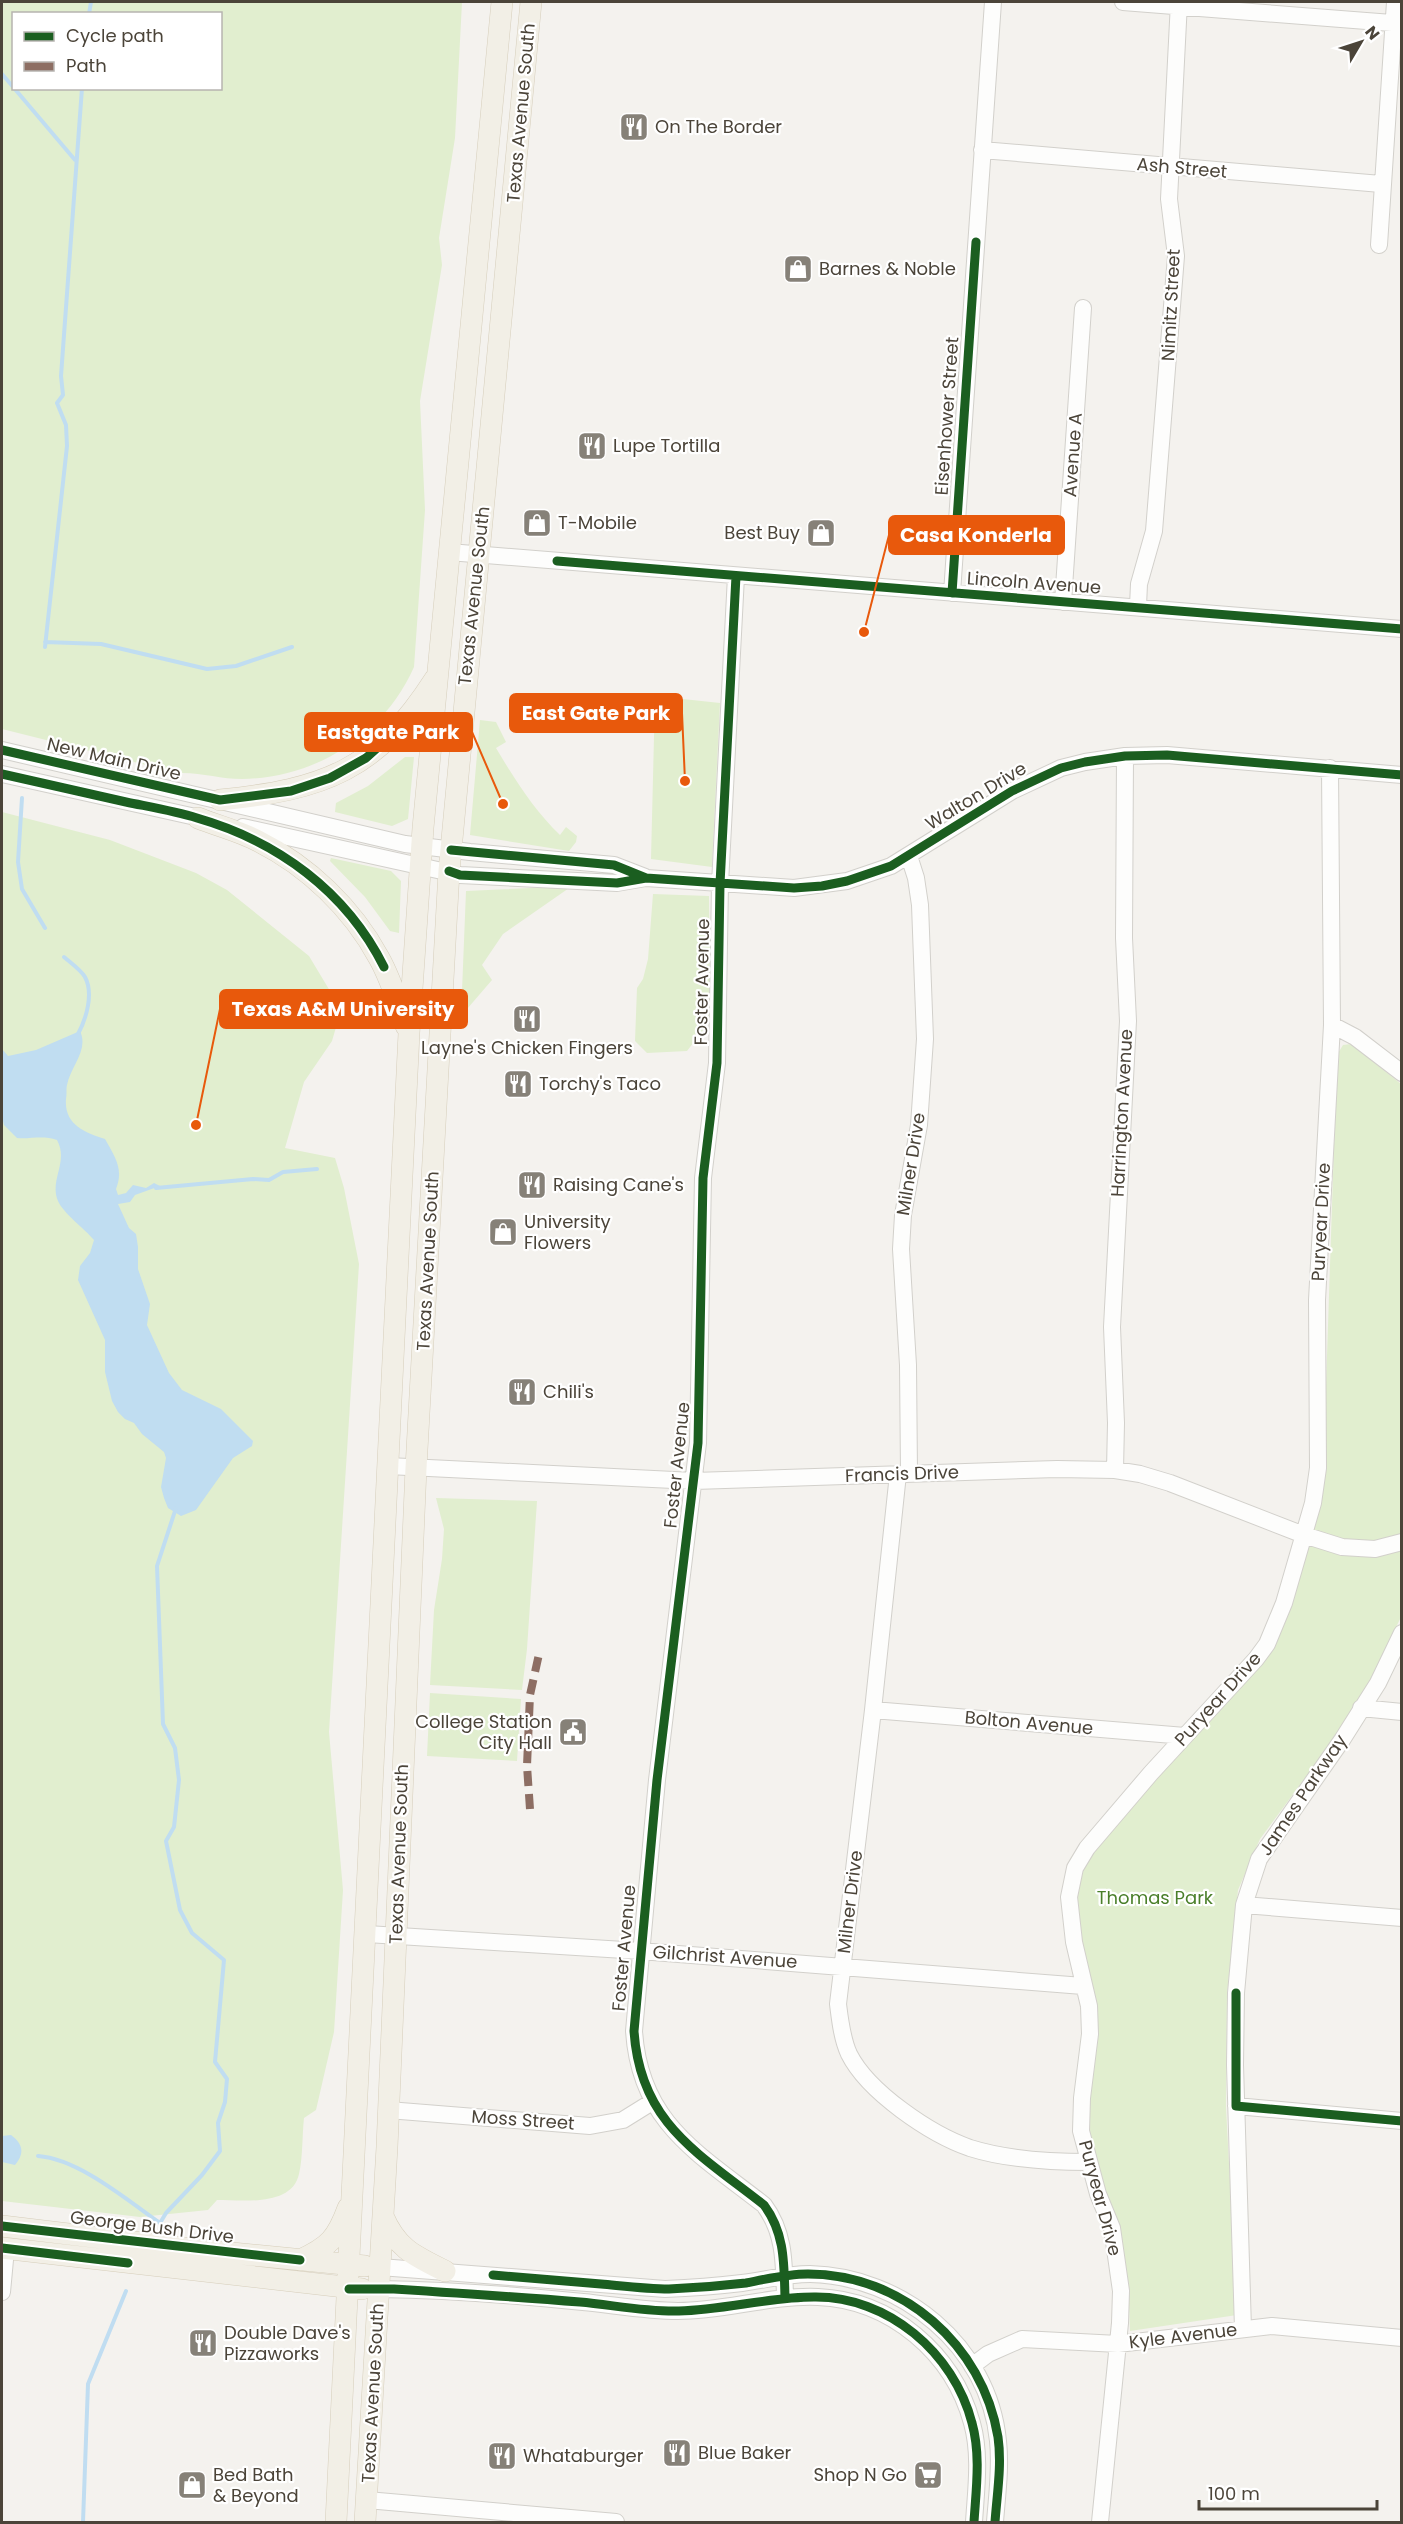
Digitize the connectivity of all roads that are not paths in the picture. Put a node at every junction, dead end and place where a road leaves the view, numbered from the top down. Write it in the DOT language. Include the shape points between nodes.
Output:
graph roads {
  1 [pos="502,2"];
  2 [pos="531,2"];
  3 [pos="993,2"];
  4 [pos="1123,2"];
  5 [pos="1395,2"];
  6 [pos="1178,4"];
  7 [pos="1392,23"];
  8 [pos="982,150"];
  9 [pos="1169,167"];
  10 [pos="1382,184"];
  11 [pos="482,208"];
  12 [pos="513,211"];
  13 [pos="1379,245"];
  14 [pos="1083,308"];
  15 [pos="449,552"];
  16 [pos="479,555"];
  17 [pos="736,576"];
  18 [pos="952,593"];
  19 [pos="1063,602"];
  20 [pos="1138,606"];
  21 [pos="1401,629"];
  22 [pos="437,676"];
  23 [pos="2,750"];
  24 [pos="1125,756"];
  25 [pos="1330,768"];
  26 [pos="2,774"];
  27 [pos="1401,775"];
  28 [pos="219,800"];
  29 [pos="198,818"];
  30 [pos="451,850"];
  31 [pos="421,856"];
  32 [pos="909,856"];
  33 [pos="449,872"];
  34 [pos="646,878"];
  35 [pos="720,884"];
  36 [pos="1332,1025"];
  37 [pos="409,1033"];
  38 [pos="1401,1073"];
  39 [pos="400,1206"];
  40 [pos="431,1210"];
  41 [pos="388,1466"];
  42 [pos="416,1468"];
  43 [pos="1115,1470"];
  44 [pos="903,1474"];
  45 [pos="694,1481"];
  46 [pos="1304,1535"];
  47 [pos="1401,1542"];
  48 [pos="1401,1633"];
  49 [pos="1360,1708"];
  50 [pos="873,1710"];
  51 [pos="1401,1712"];
  52 [pos="1185,1736"];
  53 [pos="1244,1905"];
  54 [pos="1401,1918"];
  55 [pos="367,1934"];
  56 [pos="395,1937"];
  57 [pos="640,1951"];
  58 [pos="843,1966"];
  59 [pos="1083,1986"];
  60 [pos="652,2102"];
  61 [pos="1236,2106"];
  62 [pos="388,2110"];
  63 [pos="1401,2121"];
  64 [pos="1089,2162"];
  65 [pos="352,2196"];
  66 [pos="383,2216"];
  67 [pos="2,2226"];
  68 [pos="113,2240"];
  69 [pos="4,2248"];
  70 [pos="300,2260"];
  71 [pos="350,2266"];
  72 [pos="380,2267"];
  73 [pos="445,2271"];
  74 [pos="784,2276"];
  75 [pos="349,2289"];
  76 [pos="378,2289"];
  77 [pos="2,2292"];
  78 [pos="785,2298"];
  79 [pos="1243,2329"];
  80 [pos="1401,2338"];
  81 [pos="1118,2344"];
  82 [pos="972,2366"];
  83 [pos="367,2500"];
  84 [pos="997,2503"];
  85 [pos="336,2523"];
  86 [pos="365,2523"];
  87 [pos="616,2523"];
  88 [pos="974,2523"];
  89 [pos="995,2523"];
  90 [pos="1008,2523"];
  91 [pos="1100,2523"];
  1 -- 11 [label="main road, Texas Avenue South"];
  2 -- 12 [label="main road, Texas Avenue South"];
  3 -- 8 [label="street, Eisenhower Street"];
  4 -- 6 [label="street"];
  5 -- 7 [label="street"];
  6 -- 7 [label="street"];
  6 -- 9 [label="street, Nimitz Street"];
  7 -- 10 [label="street"];
  8 -- 9 [label="street, Ash Street"];
  8 -- 18 [label="street, Eisenhower Street"];
  9 -- 10 [label="street, Ash Street"];
  9 -- 20 [label="street, Nimitz Street" via="1168,199 1176,256 1154,531 1139,584"];
  10 -- 13 [label="street"];
  11 -- 12 [label="main road"];
  11 -- 15 [label="main road, Texas Avenue South"];
  12 -- 16 [label="main road, Texas Avenue South"];
  14 -- 19 [label="street, Avenue A"];
  15 -- 16 [label="street, Lincoln Avenue"];
  15 -- 22 [label="main road, Texas Avenue South"];
  16 -- 17 [label="street, Lincoln Avenue"];
  16 -- 30 [label="main road, Texas Avenue South"];
  17 -- 18 [label="street, Lincoln Avenue"];
  17 -- 35 [label="street, Foster Avenue"];
  18 -- 19 [label="street, Lincoln Avenue"];
  19 -- 20 [label="street, Lincoln Avenue"];
  20 -- 21 [label="street, Lincoln Avenue"];
  22 -- 28 [label="main road" via="406,722 350,767 291,791"];
  22 -- 31 [label="main road, Texas Avenue South"];
  23 -- 28 [label="street, New Main Drive"];
  24 -- 25 [label="street, Walton Drive" via="1167,755"];
  24 -- 32 [label="street, Walton Drive" via="1061,768 1037,778"];
  24 -- 43 [label="street, Harrington Avenue" via="1124,938 1128,1021 1112,1327"];
  25 -- 27 [label="street, Walton Drive"];
  25 -- 36 [label="street, Puryear Drive"];
  26 -- 29 [label="street"];
  28 -- 31 [label="street, New Main Drive"];
  29 -- 31 [label="street"];
  29 -- 37 [label="main road" via="273,849 331,894 379,958"];
  30 -- 31 [label="street, Walton Drive"];
  30 -- 33 [label="main road, Texas Avenue South"];
  30 -- 34 [label="street, Walton Drive" via="615,865"];
  31 -- 33 [label="street, Walton Drive"];
  31 -- 37 [label="main road, Texas Avenue South"];
  32 -- 35 [label="street, Walton Drive" via="872,874 822,885 794,888"];
  32 -- 44 [label="street, Milner Drive" via="920,905 925,1039 919,1125 901,1249 908,1365"];
  33 -- 34 [label="street, Walton Drive" via="617,883"];
  33 -- 40 [label="main road, Texas Avenue South"];
  34 -- 35 [label="street, Walton Drive"];
  35 -- 45 [label="street, Foster Avenue" via="717,1063 703,1178 701,1397"];
  36 -- 38 [label="street" via="1355,1037"];
  36 -- 46 [label="street, Puryear Drive" via="1317,1300 1318,1468"];
  37 -- 39 [label="main road, Texas Avenue South"];
  39 -- 40 [label="main road"];
  39 -- 41 [label="main road, Texas Avenue South"];
  40 -- 42 [label="main road, Texas Avenue South"];
  41 -- 42 [label="street, Francis Drive"];
  41 -- 55 [label="main road, Texas Avenue South"];
  42 -- 45 [label="street, Francis Drive"];
  42 -- 56 [label="main road, Texas Avenue South"];
  43 -- 44 [label="street, Francis Drive"];
  43 -- 46 [label="street, Francis Drive" via="1170,1483"];
  44 -- 45 [label="street, Francis Drive"];
  44 -- 50 [label="street, Milner Drive"];
  45 -- 57 [label="street, Foster Avenue"];
  46 -- 47 [label="street, Francis Drive" via="1364,1550"];
  46 -- 52 [label="street, Puryear Drive" via="1267,1644"];
  48 -- 49 [label="street, James Parkway" via="1378,1683"];
  49 -- 51 [label="street"];
  49 -- 53 [label="street, James Parkway" via="1259,1859"];
  50 -- 52 [label="street, Bolton Avenue"];
  50 -- 58 [label="street, Milner Drive"];
  52 -- 59 [label="street, Puryear Drive" via="1110,1819 1075,1868 1069,1897"];
  53 -- 54 [label="street"];
  53 -- 61 [label="street, James Parkway" via="1236,1993"];
  55 -- 56 [label="street, Gilchrist Avenue"];
  55 -- 65 [label="main road, Texas Avenue South"];
  56 -- 57 [label="street, Gilchrist Avenue"];
  56 -- 62 [label="main road, Texas Avenue South"];
  57 -- 58 [label="street, Gilchrist Avenue"];
  57 -- 60 [label="street, Foster Avenue" via="635,2056"];
  58 -- 59 [label="street, Gilchrist Avenue"];
  58 -- 64 [label="street, Milner Drive" via="838,2004 842,2032 861,2076 875,2089 918,2120 970,2148 1031,2160"];
  59 -- 64 [label="street, Puryear Drive" via="1089,2006 1090,2034 1081,2131"];
  60 -- 62 [label="street, Moss Street" via="623,2120 590,2126"];
  60 -- 74 [label="street, Foster Avenue" via="666,2124 685,2142 774,2217 780,2233"];
  61 -- 63 [label="street"];
  61 -- 79 [label="street, James Parkway"];
  62 -- 66 [label="main road, Texas Avenue South"];
  64 -- 81 [label="street, Puryear Drive" via="1112,2228 1118,2263"];
  65 -- 70 [label="main road" via="328,2245"];
  65 -- 71 [label="main road, Texas Avenue South"];
  66 -- 72 [label="main road, Texas Avenue South"];
  66 -- 73 [label="main road" via="388,2230 402,2247"];
  67 -- 68 [label="main road, George Bush Drive"];
  68 -- 69 [label="main road" via="91,2249 14,2241"];
  68 -- 70 [label="main road, George Bush Drive"];
  69 -- 75 [label="main road, George Bush Drive"];
  69 -- 77 [label="street"];
  70 -- 71 [label="main road, George Bush Drive"];
  71 -- 72 [label="main road, George Bush Drive"];
  71 -- 75 [label="main road, Texas Avenue South"];
  72 -- 73 [label="street"];
  72 -- 76 [label="main road, Texas Avenue South"];
  73 -- 74 [label="street" via="665,2289"];
  74 -- 78 [label="street, Foster Avenue"];
  74 -- 82 [label="street" via="833,2276 888,2291 943,2328"];
  75 -- 76 [label="main road, George Bush Drive"];
  75 -- 85 [label="main road, Texas Avenue South"];
  76 -- 78 [label="street" via="679,2311"];
  76 -- 83 [label="main road, Texas Avenue South"];
  78 -- 88 [label="street" via="842,2298 870,2307 913,2332 934,2351 956,2382 972,2424 977,2466"];
  79 -- 80 [label="street, Kyle Avenue" via="1272,2326"];
  79 -- 81 [label="street, Kyle Avenue"];
  81 -- 82 [label="street, Kyle Avenue" via="1022,2339 997,2349"];
  81 -- 91 [label="street, Puryear Drive"];
  82 -- 84 [label="street" via="996,2425"];
  83 -- 86 [label="main road, Texas Avenue South"];
  83 -- 87 [label="street"];
  84 -- 89 [label="street"];
  84 -- 90 [label="street"];
}
